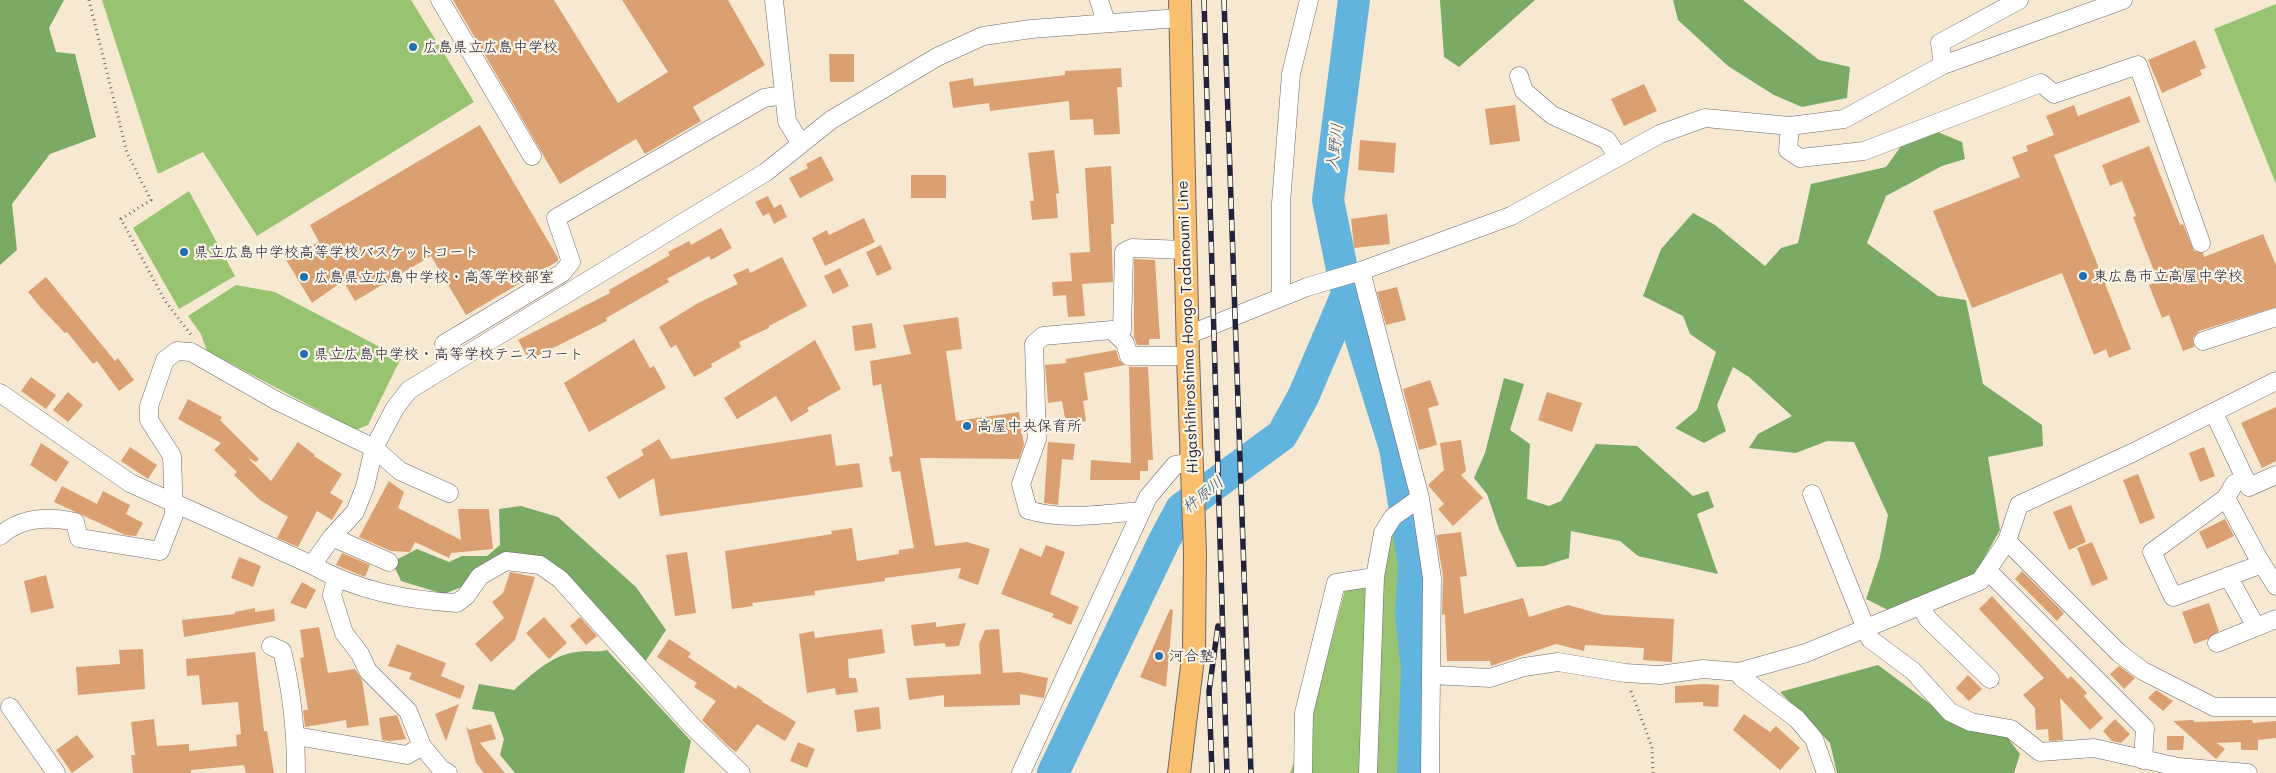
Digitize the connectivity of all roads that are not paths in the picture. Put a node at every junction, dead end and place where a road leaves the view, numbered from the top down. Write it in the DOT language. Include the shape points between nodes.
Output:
graph roads {
  1 [pos="440,0"];
  2 [pos="774,0"];
  3 [pos="1099,0"];
  4 [pos="1309,0"];
  5 [pos="2019,0"];
  6 [pos="2124,0"];
  7 [pos="1180,9"];
  8 [pos="1106,22"];
  9 [pos="1943,65"];
  10 [pos="1519,76"];
  11 [pos="784,94"];
  12 [pos="1790,126"];
  13 [pos="801,144"];
  14 [pos="532,156"];
  15 [pos="1618,157"];
  16 [pos="2201,242"];
  17 [pos="1185,250"];
  18 [pos="1361,271"];
  19 [pos="1281,297"];
  20 [pos="2276,318"];
  21 [pos="1118,337"];
  22 [pos="2203,341"];
  23 [pos="444,344"];
  24 [pos="1188,345"];
  25 [pos="2276,381"];
  26 [pos="0,393"];
  27 [pos="2214,413"];
  28 [pos="374,448"];
  29 [pos="1191,462"];
  30 [pos="2276,475"];
  31 [pos="2245,478"];
  32 [pos="449,493"];
  33 [pos="1812,494"];
  34 [pos="2226,498"];
  35 [pos="1418,500"];
  36 [pos="172,504"];
  37 [pos="1141,511"];
  38 [pos="0,536"];
  39 [pos="332,537"];
  40 [pos="2007,541"];
  41 [pos="389,562"];
  42 [pos="2262,564"];
  43 [pos="312,565"];
  44 [pos="1988,571"];
  45 [pos="2228,576"];
  46 [pos="1375,577"];
  47 [pos="336,579"];
  48 [pos="2276,586"];
  49 [pos="1922,607"];
  50 [pos="2276,619"];
  51 [pos="2256,627"];
  52 [pos="1866,630"];
  53 [pos="2217,643"];
  54 [pos="271,646"];
  55 [pos="1739,672"];
  56 [pos="1431,675"];
  57 [pos="1990,679"];
  58 [pos="10,707"];
  59 [pos="2276,707"];
  60 [pos="296,736"];
  61 [pos="422,746"];
  62 [pos="2143,760"];
  63 [pos="56,773"];
  64 [pos="296,773"];
  65 [pos="448,773"];
  66 [pos="742,773"];
  67 [pos="1021,773"];
  68 [pos="1178,773"];
  69 [pos="1303,773"];
  70 [pos="1368,773"];
  71 [pos="1430,773"];
  72 [pos="1826,773"];
  73 [pos="2248,773"];
  1 -- 14 [label="street"];
  2 -- 11 [label="street"];
  3 -- 8 [label="street"];
  4 -- 19 [label="street" via="1291,74 1281,203"];
  5 -- 9 [label="street" via="1940,43"];
  6 -- 9 [label="street"];
  7 -- 8 [label="street"];
  7 -- 17 [label="main road, Higashihiroshima Hongo Tadanoumi Line"];
  8 -- 13 [label="street" via="983,36 937,57 831,120"];
  9 -- 12 [label="street" via="1844,119"];
  10 -- 15 [label="street" via="1524,91 1552,115 1607,140"];
  11 -- 13 [label="street" via="787,122"];
  11 -- 23 [label="street" via="764,98 556,218 571,262 562,273"];
  12 -- 15 [label="street" via="1706,118 1660,134"];
  12 -- 16 [label="street" via="1788,150 1800,158 1864,151 2041,84 2054,94 2138,65"];
  13 -- 28 [label="street" via="766,172 409,390 395,408"];
  15 -- 18 [label="street" via="1511,216"];
  17 -- 21 [label="street" via="1132,248 1124,252 1122,330"];
  17 -- 24 [label="main road, Higashihiroshima Hongo Tadanoumi Line"];
  18 -- 19 [label="street"];
  18 -- 35 [label="street"];
  19 -- 24 [label="street"];
  20 -- 22 [label="street"];
  21 -- 24 [label="street" via="1125,343 1129,356"];
  21 -- 37 [label="street" via="1112,330 1043,336 1034,344 1037,439 1021,484 1028,510 1040,514 1083,516"];
  24 -- 29 [label="main road, Higashihiroshima Hongo Tadanoumi Line"];
  25 -- 27 [label="street"];
  26 -- 36 [label="street" via="130,483"];
  27 -- 31 [label="street"];
  27 -- 40 [label="street" via="2018,505"];
  28 -- 32 [label="street" via="400,470"];
  28 -- 36 [label="street" via="277,401 191,352 177,352 165,360 149,406 149,420 172,456"];
  28 -- 39 [label="street" via="355,512"];
  29 -- 37 [label="street" via="1175,465 1148,497"];
  29 -- 68 [label="main road, Higashihiroshima Hongo Tadanoumi Line" via="1195,554 1194,650"];
  30 -- 31 [label="street" via="2249,487"];
  31 -- 34 [label="street" via="2234,484"];
  33 -- 52 [label="street"];
  34 -- 42 [label="street"];
  34 -- 45 [label="street" via="2152,552 2173,597"];
  35 -- 46 [label="street" via="1393,517 1383,533"];
  35 -- 56 [label="street" via="1432,578"];
  36 -- 38 [label="street" via="174,515 160,551 79,538 75,522 55,518 11,526"];
  36 -- 43 [label="street"];
  37 -- 67 [label="street"];
  39 -- 41 [label="street"];
  39 -- 43 [label="street"];
  40 -- 44 [label="street"];
  40 -- 59 [label="street" via="2119,653 2143,671 2214,707"];
  42 -- 45 [label="street"];
  42 -- 48 [label="street"];
  43 -- 47 [label="street"];
  44 -- 49 [label="street" via="1980,581"];
  44 -- 62 [label="street" via="2145,728"];
  45 -- 51 [label="street"];
  46 -- 69 [label="street" via="1336,583 1304,713"];
  46 -- 70 [label="street"];
  47 -- 61 [label="street" via="332,595 344,633 368,671 408,711"];
  47 -- 66 [label="street" via="397,597 457,603 480,576 506,560 540,565 560,579 692,726"];
  49 -- 52 [label="street"];
  49 -- 57 [label="street" via="1928,619"];
  50 -- 51 [label="street"];
  51 -- 53 [label="street"];
  52 -- 55 [label="street" via="1806,653"];
  52 -- 62 [label="street" via="1870,639 1913,671 1950,712 1971,722 2012,729 2040,752 2094,748"];
  54 -- 60 [label="street" via="282,651 290,683"];
  55 -- 56 [label="street" via="1703,669 1660,675 1625,674 1558,662 1524,667 1490,678"];
  55 -- 72 [label="street" via="1797,719 1814,739"];
  56 -- 71 [label="street"];
  58 -- 63 [label="street"];
  60 -- 61 [label="street" via="407,755"];
  60 -- 64 [label="street"];
  61 -- 65 [label="street"];
  62 -- 73 [label="street" via="2178,767"];
}
